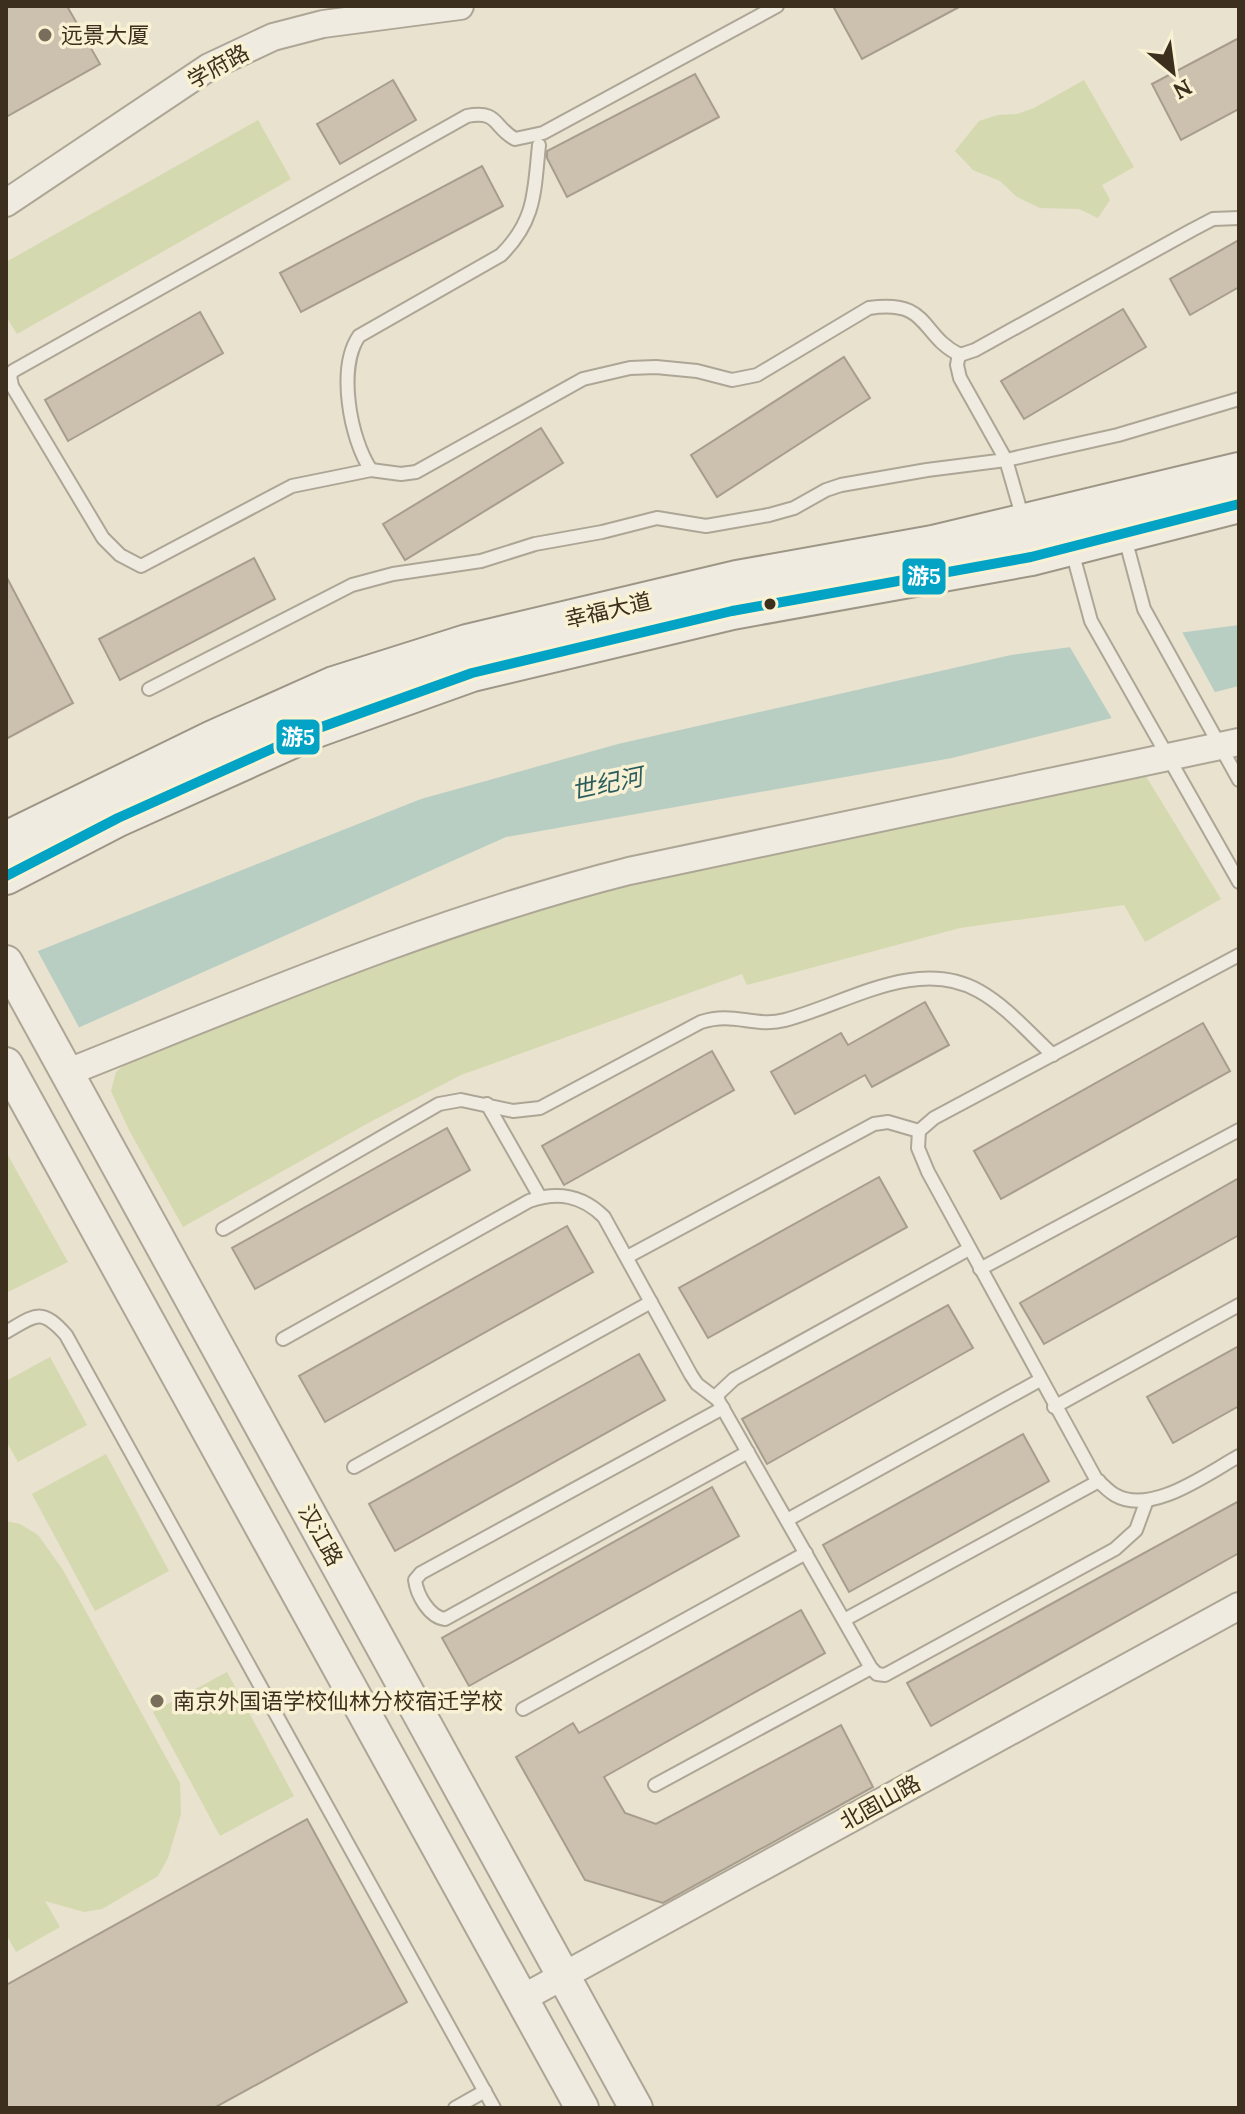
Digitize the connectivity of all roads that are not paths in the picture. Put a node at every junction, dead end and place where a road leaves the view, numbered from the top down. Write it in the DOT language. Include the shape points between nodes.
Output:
graph roads {
  1 [pos="460,6"];
  2 [pos="777,6"];
  3 [pos="539,145"];
  4 [pos="6,203"];
  5 [pos="1239,218"];
  6 [pos="959,354"];
  7 [pos="9,386"];
  8 [pos="1239,399"];
  9 [pos="1006,460"];
  10 [pos="371,470"];
  11 [pos="1239,471"];
  12 [pos="1239,504"];
  13 [pos="1120,518"];
  14 [pos="1066,531"];
  15 [pos="1027,540"];
  16 [pos="149,689"];
  17 [pos="1226,744"];
  18 [pos="1169,758"];
  19 [pos="1239,780"];
  20 [pos="6,840"];
  21 [pos="6,876"];
  22 [pos="1239,882"];
  23 [pos="1239,955"];
  24 [pos="6,962"];
  25 [pos="1053,1055"];
  26 [pos="62,1063"];
  27 [pos="11,1082"];
  28 [pos="487,1104"];
  29 [pos="1239,1130"];
  30 [pos="919,1131"];
  31 [pos="540,1197"];
  32 [pos="223,1229"];
  33 [pos="969,1249"];
  34 [pos="627,1257"];
  35 [pos="980,1269"];
  36 [pos="651,1302"];
  37 [pos="1239,1305"];
  38 [pos="6,1332"];
  39 [pos="283,1339"];
  40 [pos="1040,1380"];
  41 [pos="720,1404"];
  42 [pos="1054,1407"];
  43 [pos="748,1452"];
  44 [pos="1239,1456"];
  45 [pos="354,1467"];
  46 [pos="1099,1481"];
  47 [pos="1147,1500"];
  48 [pos="787,1520"];
  49 [pos="806,1553"];
  50 [pos="1239,1606"];
  51 [pos="844,1620"];
  52 [pos="871,1668"];
  53 [pos="523,1709"];
  54 [pos="655,1785"];
  55 [pos="563,1976"];
  56 [pos="521,1999"];
  57 [pos="485,2091"];
  58 [pos="455,2108"];
  59 [pos="494,2108"];
  60 [pos="582,2108"];
  61 [pos="636,2108"];
  1 -- 4 [label="street, 学府路" via="323,24 273,37 209,67"];
  2 -- 7 [label="lane" via="543,133 515,139 493,117 467,116 13,371"];
  3 -- 10 [label="lane" via="534,196 523,230 512,244 359,336 351,347 347,394"];
  5 -- 6 [label="lane" via="1213,219"];
  6 -- 9 [label="lane" via="960,378"];
  6 -- 10 [label="lane" via="918,314 886,306 869,308 757,375 732,380 656,367 583,379 416,472"];
  7 -- 10 [label="lane" via="103,538 141,566 292,486"];
  8 -- 9 [label="lane" via="1118,435"];
  9 -- 15 [label="lane"];
  9 -- 16 [label="lane" via="841,485 769,515 706,526 657,518 481,561 393,574 352,585"];
  11 -- 13 [label="main road, 幸福大道"];
  12 -- 13 [label="main road, 幸福大道"];
  13 -- 14 [label="main road, 幸福大道"];
  13 -- 17 [label="lane" via="1144,609"];
  14 -- 15 [label="main road, 幸福大道"];
  14 -- 18 [label="lane" via="1091,621"];
  15 -- 20 [label="main road, 幸福大道" via="933,544 737,579 467,643 334,685"];
  15 -- 21 [label="main road, 幸福大道" via="472,673 316,729 118,818"];
  17 -- 18 [label="street"];
  17 -- 19 [label="lane"];
  18 -- 22 [label="lane"];
  18 -- 26 [label="street" via="545,892"];
  23 -- 25 [label="lane"];
  24 -- 26 [label="street, 汉江路"];
  25 -- 28 [label="lane" via="980,991 955,980 902,981 783,1021 718,1016 540,1108 513,1111"];
  25 -- 30 [label="lane"];
  26 -- 55 [label="street, 汉江路"];
  27 -- 56 [label="street"];
  28 -- 31 [label="lane"];
  28 -- 32 [label="lane" via="439,1104"];
  29 -- 35 [label="lane"];
  30 -- 33 [label="lane" via="918,1148 928,1172"];
  30 -- 34 [label="lane" via="888,1122 874,1124"];
  31 -- 34 [label="lane" via="561,1194 594,1207"];
  31 -- 39 [label="lane"];
  33 -- 35 [label="lane"];
  33 -- 41 [label="lane" via="724,1385 718,1394"];
  34 -- 36 [label="lane"];
  35 -- 40 [label="lane"];
  36 -- 41 [label="lane" via="697,1384"];
  36 -- 45 [label="lane"];
  37 -- 42 [label="lane"];
  38 -- 57 [label="lane" via="35,1316 51,1318 66,1335"];
  40 -- 42 [label="lane"];
  40 -- 48 [label="lane"];
  41 -- 43 [label="lane"];
  41 -- 43 [label="lane" via="421,1573 416,1589 432,1613 445,1619"];
  42 -- 46 [label="lane"];
  43 -- 48 [label="lane"];
  44 -- 47 [label="lane" via="1165,1497"];
  46 -- 47 [label="lane" via="1117,1497"];
  46 -- 51 [label="lane"];
  47 -- 52 [label="lane" via="1136,1530 1115,1549 885,1675"];
  48 -- 49 [label="lane"];
  49 -- 51 [label="lane"];
  49 -- 53 [label="lane"];
  50 -- 55 [label="street, 北固山路"];
  51 -- 52 [label="lane"];
  52 -- 54 [label="lane"];
  55 -- 56 [label="street, 北固山路"];
  55 -- 61 [label="street, 汉江路"];
  56 -- 60 [label="street"];
  57 -- 58 [label="lane"];
  57 -- 59 [label="lane"];
}
